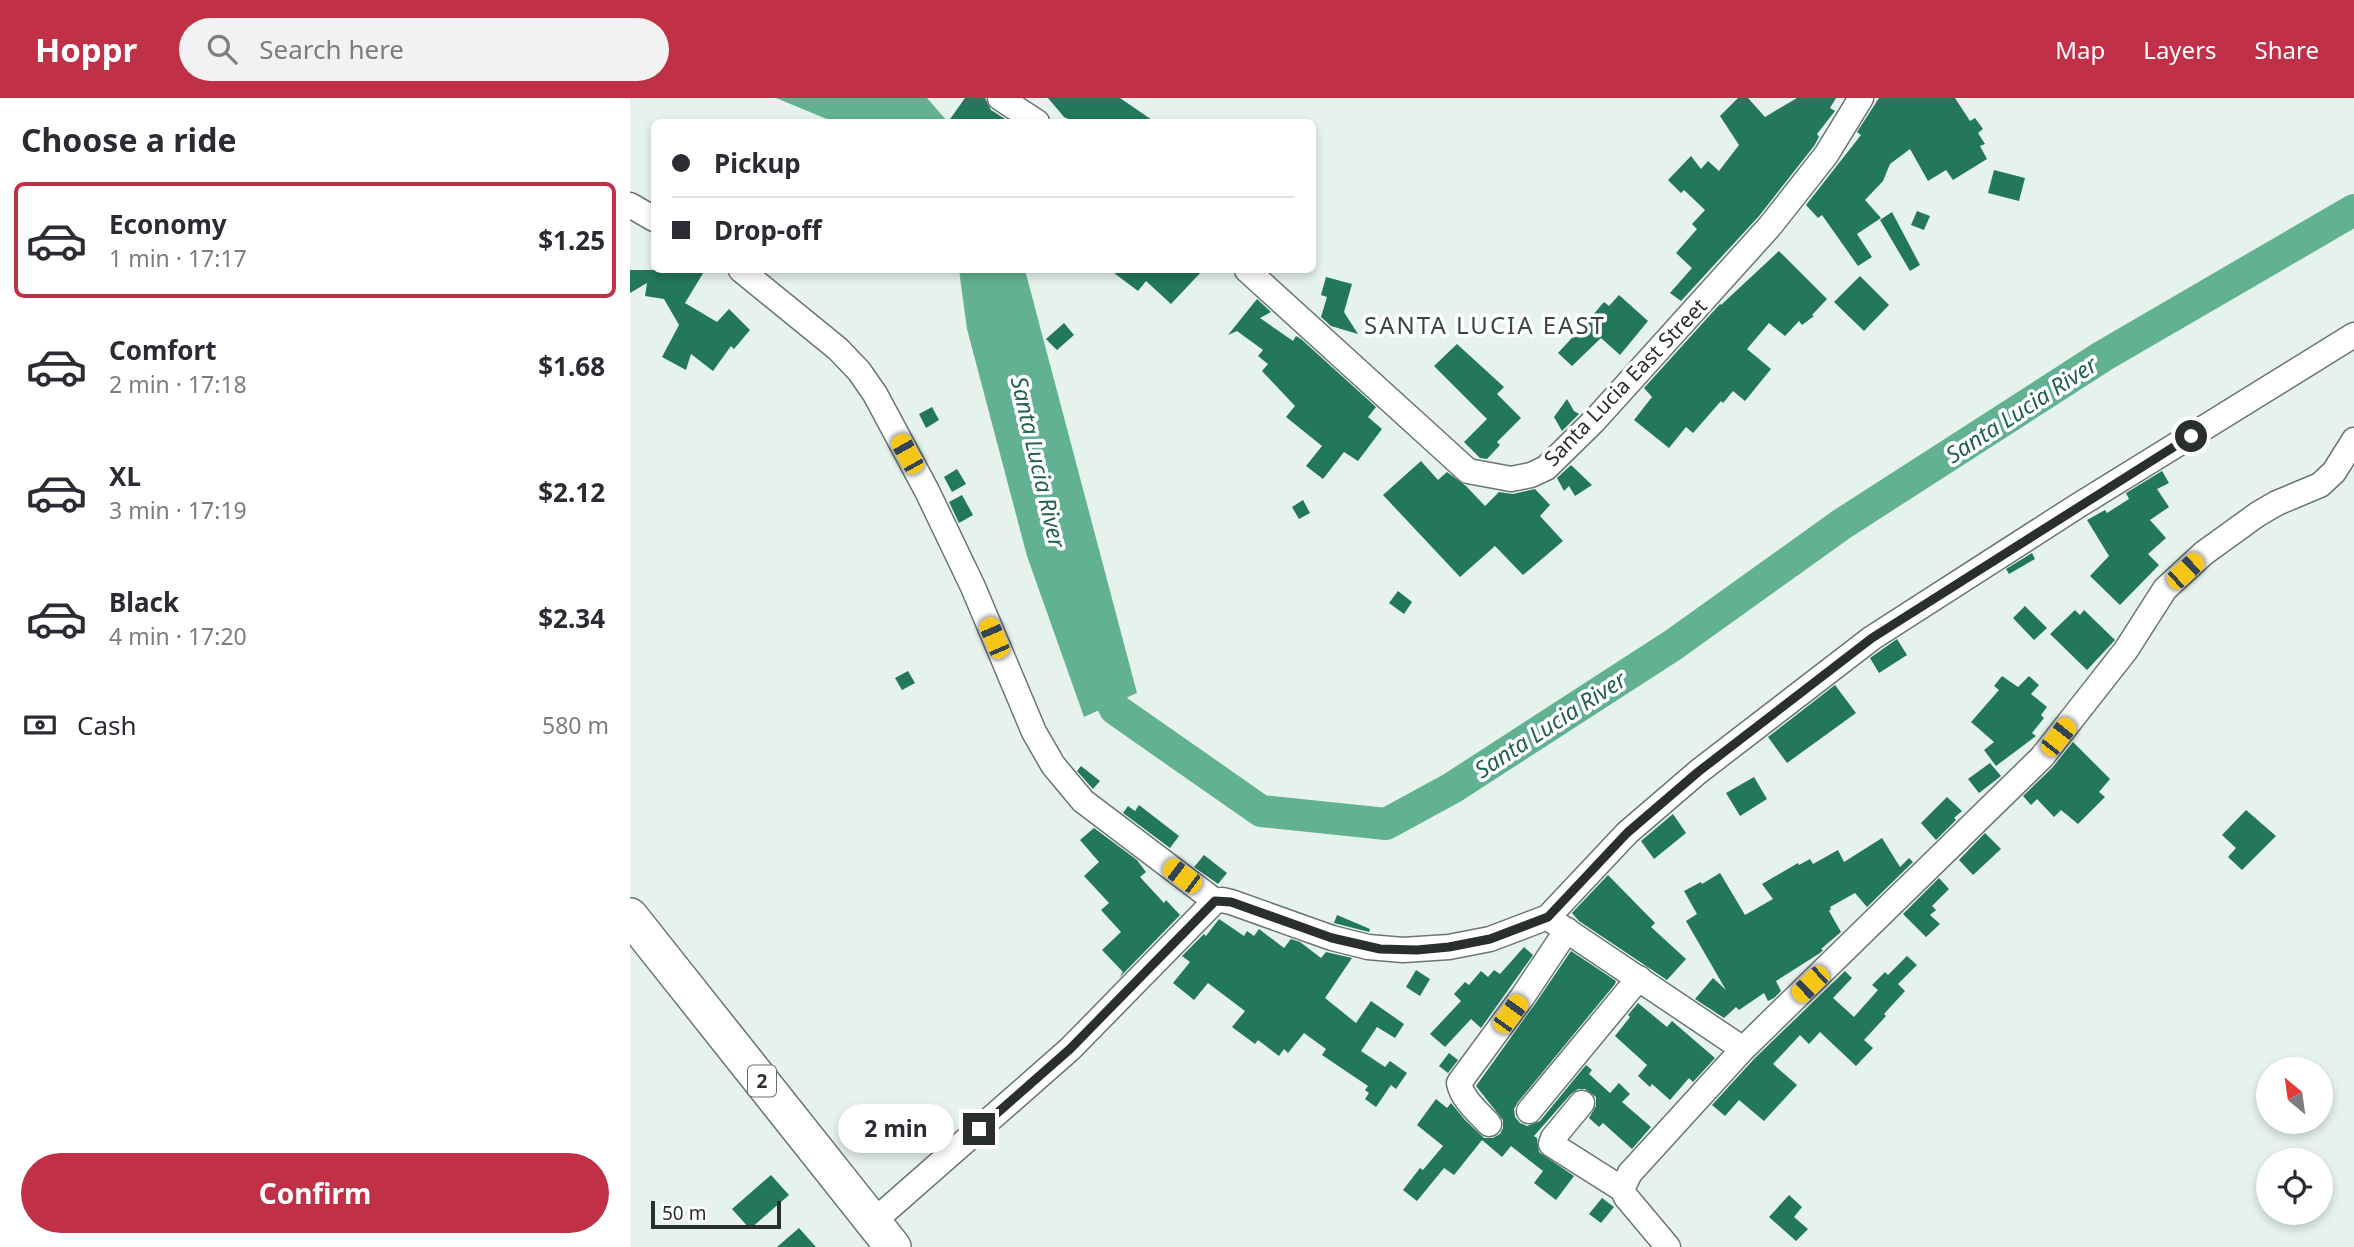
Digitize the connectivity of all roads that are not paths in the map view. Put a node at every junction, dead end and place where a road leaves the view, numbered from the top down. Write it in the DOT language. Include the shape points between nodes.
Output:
graph roads {
  1 [pos="1000,98"];
  2 [pos="1861,98"];
  3 [pos="1032,119"];
  4 [pos="630,205"];
  5 [pos="651,217"];
  6 [pos="745,273"];
  7 [pos="1250,273"];
  8 [pos="2354,335"];
  9 [pos="2354,440"];
  10 [pos="1215,901"];
  11 [pos="630,916"];
  12 [pos="1558,924"];
  13 [pos="1639,978"];
  14 [pos="1743,1049"];
  15 [pos="1582,1103"];
  16 [pos="1529,1111"];
  17 [pos="1489,1124"];
  18 [pos="1622,1189"];
  19 [pos="883,1234"];
  20 [pos="1668,1247"];
  1 -- 3 [label="street"];
  2 -- 7 [label="street, Santa Lucia East Street" via="1826,155 1770,226 1594,421 1546,468 1531,475 1511,479 1468,471"];
  4 -- 5 [label="street"];
  6 -- 10 [label="street" via="838,349 871,388 927,491 1053,765 1083,800"];
  8 -- 12 [label="street" via="1872,638 1637,824"];
  9 -- 14 [label="street" via="2320,485 2258,514 2165,589 2126,650 2042,757"];
  10 -- 12 [label="street" via="1231,902 1332,938 1380,949 1449,947"];
  10 -- 19 [label="street"];
  11 -- 19 [label="highway, 2"];
  12 -- 13 [label="street"];
  12 -- 17 [label="street" via="1523,996 1459,1083 1466,1099"];
  13 -- 14 [label="street"];
  13 -- 16 [label="street"];
  14 -- 18 [label="street" via="1630,1173"];
  15 -- 18 [label="street" via="1551,1144"];
  18 -- 20 [label="street" via="1631,1206"];
}
